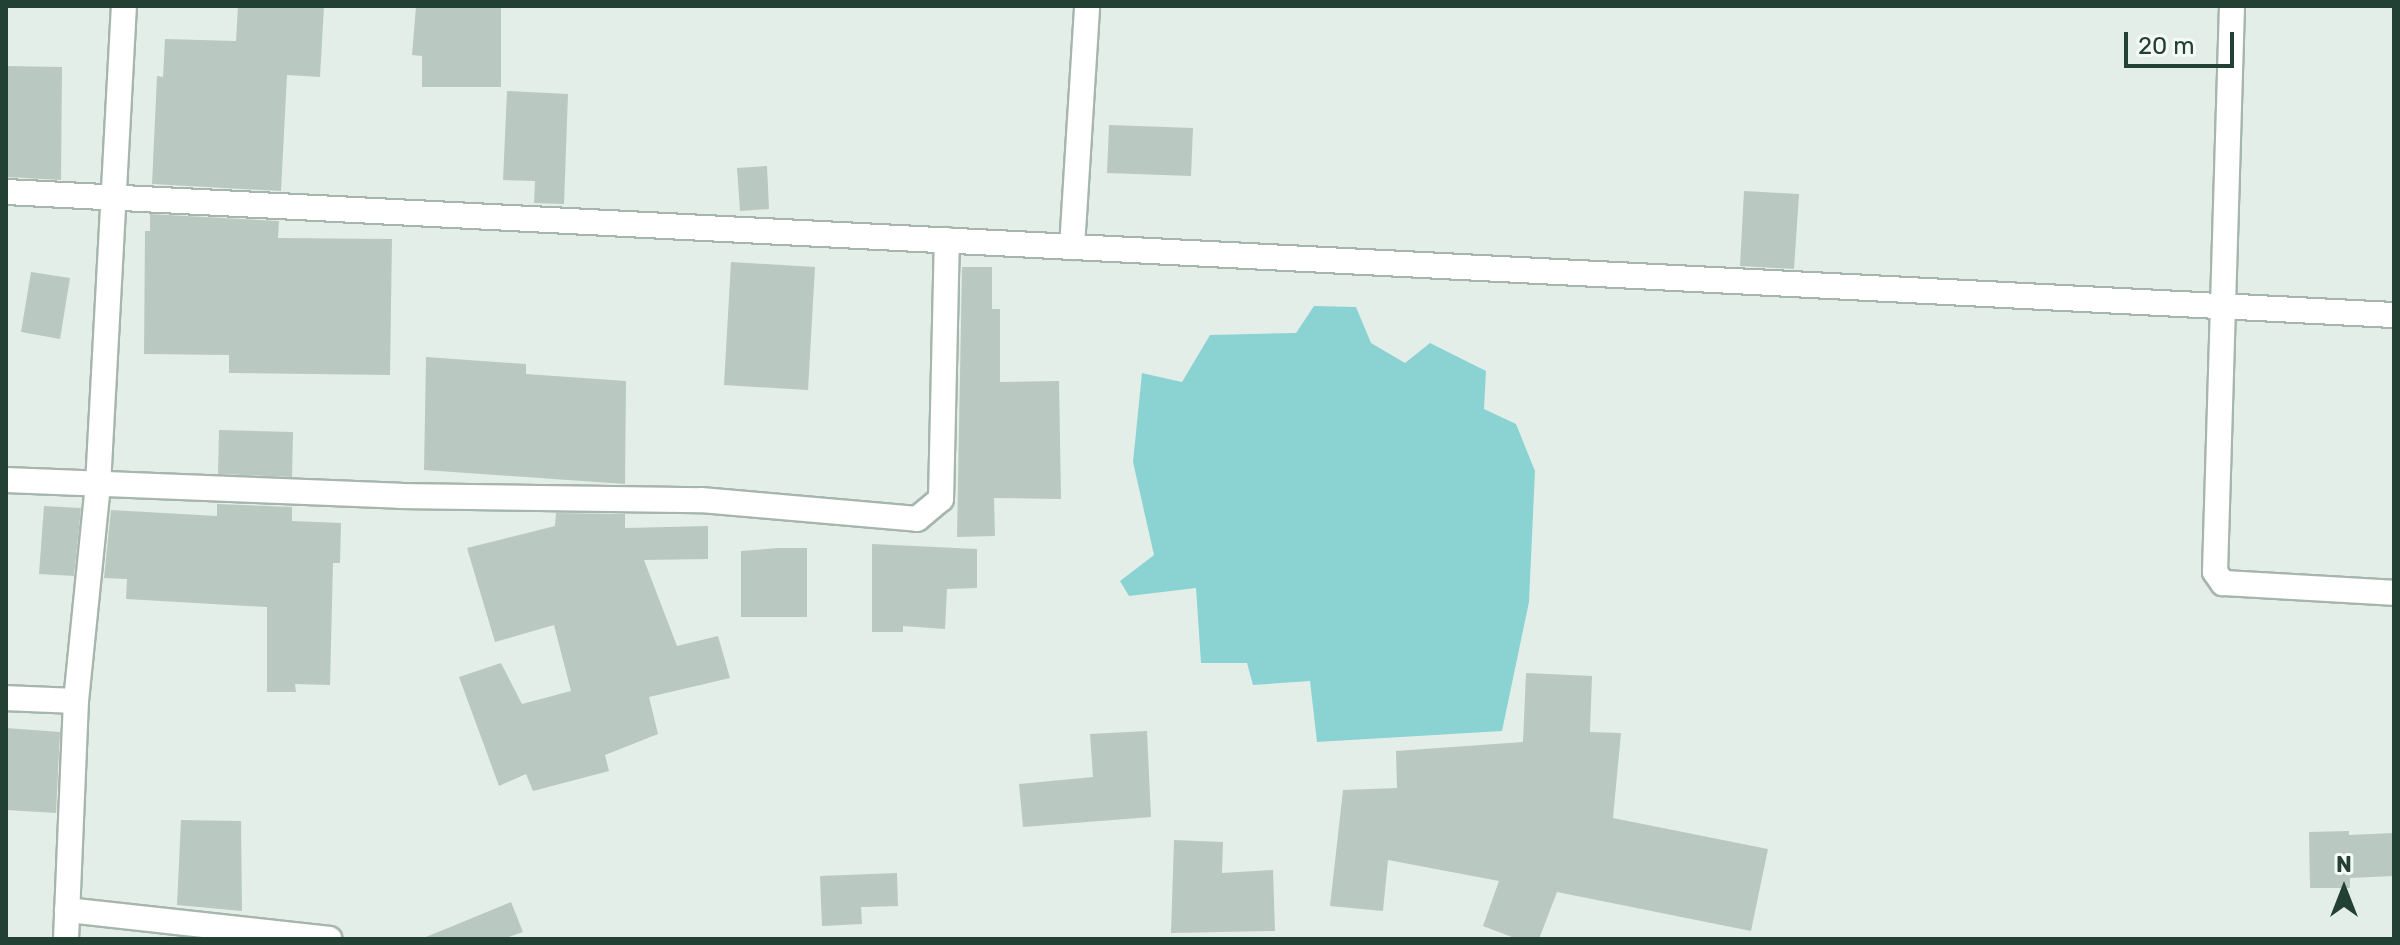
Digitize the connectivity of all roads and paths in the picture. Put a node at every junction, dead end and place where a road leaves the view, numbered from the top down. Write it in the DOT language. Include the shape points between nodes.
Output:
graph roads {
  1 [pos="124,6"];
  2 [pos="1087,6"];
  3 [pos="2232,6"];
  4 [pos="6,192"];
  5 [pos="112,198"];
  6 [pos="947,240"];
  7 [pos="1072,247"];
  8 [pos="2220,306"];
  9 [pos="2394,315"];
  10 [pos="6,480"];
  11 [pos="98,485"];
  12 [pos="2394,593"];
  13 [pos="6,698"];
  14 [pos="76,701"];
  15 [pos="67,910"];
  16 [pos="66,939"];
  17 [pos="329,939"];
  1 -- 5 [label="street"];
  2 -- 7 [label="street"];
  3 -- 8 [label="street"];
  4 -- 5 [label="street"];
  5 -- 6 [label="street"];
  5 -- 11 [label="street"];
  6 -- 7 [label="street"];
  6 -- 11 [label="street" via="941,499 917,519 701,500"];
  7 -- 8 [label="street"];
  8 -- 9 [label="street"];
  8 -- 12 [label="street" via="2215,572 2223,583"];
  10 -- 11 [label="street"];
  11 -- 14 [label="street"];
  13 -- 14 [label="street"];
  14 -- 15 [label="street"];
  15 -- 16 [label="street"];
  15 -- 17 [label="street"];
}
